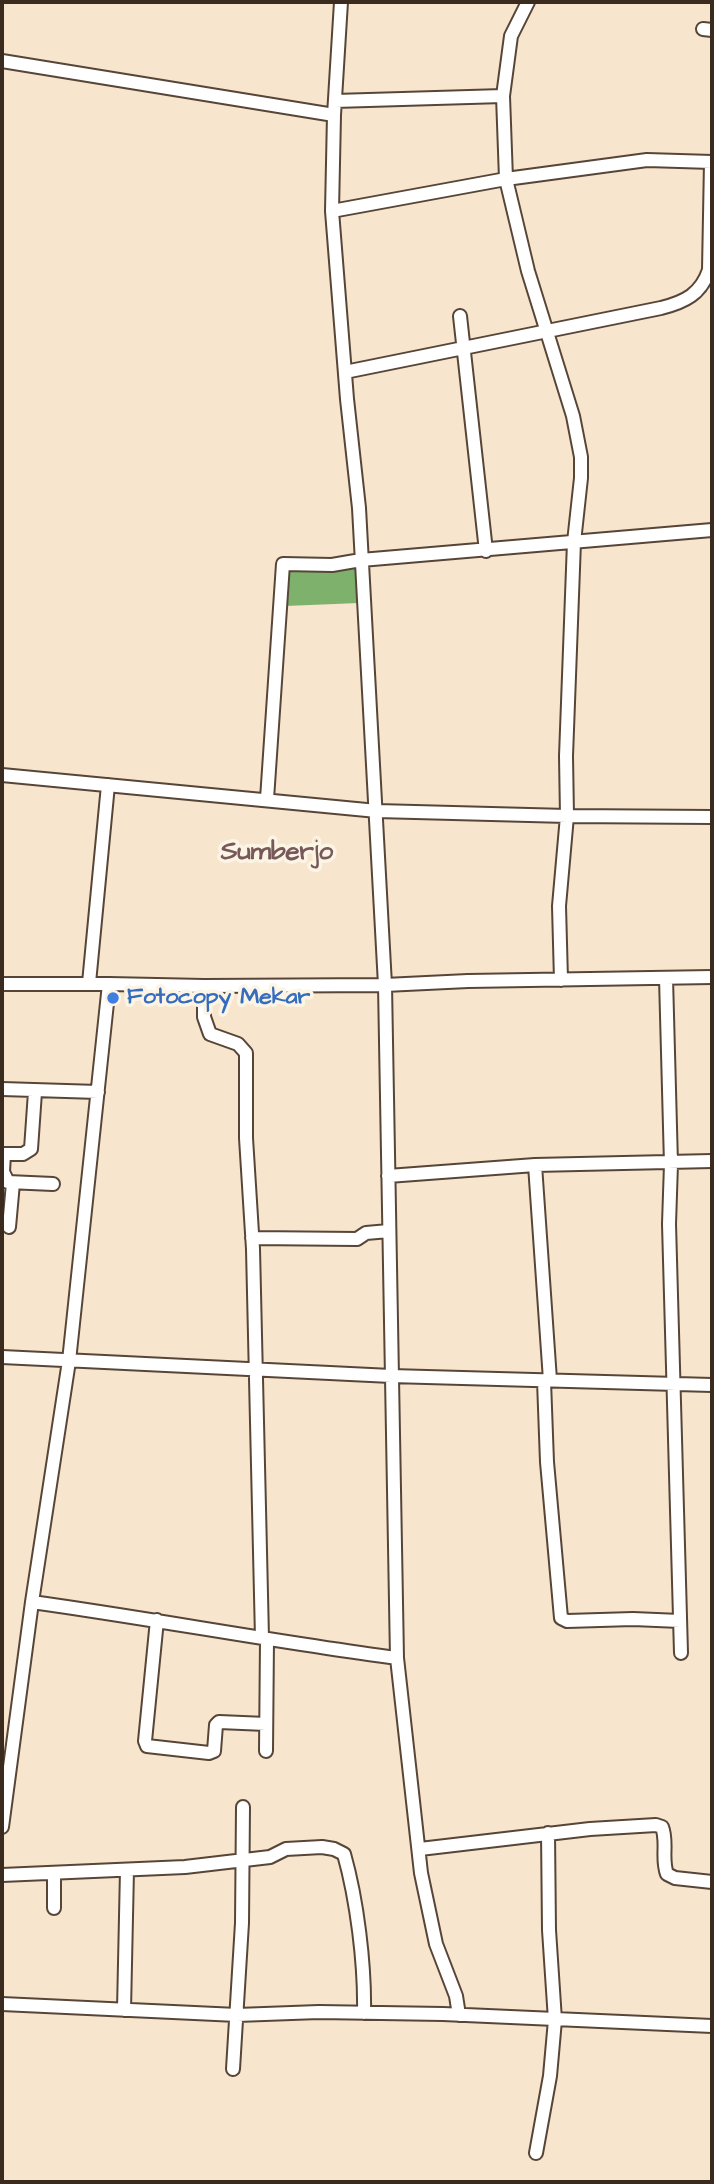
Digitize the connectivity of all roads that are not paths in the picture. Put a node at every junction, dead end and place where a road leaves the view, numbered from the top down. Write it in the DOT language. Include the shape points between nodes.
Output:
graph roads {
  1 [pos="341,2"];
  2 [pos="528,2"];
  3 [pos="2,61"];
  4 [pos="503,96"];
  5 [pos="335,101"];
  6 [pos="334,115"];
  7 [pos="712,162"];
  8 [pos="506,179"];
  9 [pos="332,211"];
  10 [pos="460,316"];
  11 [pos="547,331"];
  12 [pos="464,347"];
  13 [pos="345,372"];
  14 [pos="712,530"];
  15 [pos="575,542"];
  16 [pos="486,551"];
  17 [pos="361,560"];
  18 [pos="2,775"];
  19 [pos="108,785"];
  20 [pos="267,799"];
  21 [pos="377,811"];
  22 [pos="567,816"];
  23 [pos="712,817"];
  24 [pos="712,977"];
  25 [pos="666,978"];
  26 [pos="561,980"];
  27 [pos="89,983"];
  28 [pos="2,984"];
  29 [pos="109,984"];
  30 [pos="385,985"];
  31 [pos="204,986"];
  32 [pos="2,1089"];
  33 [pos="35,1092"];
  34 [pos="98,1092"];
  35 [pos="3,1154"];
  36 [pos="712,1161"];
  37 [pos="671,1164"];
  38 [pos="535,1165"];
  39 [pos="388,1176"];
  40 [pos="13,1183"];
  41 [pos="54,1184"];
  42 [pos="9,1227"];
  43 [pos="389,1231"];
  44 [pos="253,1238"];
  45 [pos="2,1357"];
  46 [pos="69,1361"];
  47 [pos="256,1370"];
  48 [pos="391,1376"];
  49 [pos="547,1381"];
  50 [pos="675,1383"];
  51 [pos="712,1385"];
  52 [pos="32,1602"];
  53 [pos="157,1620"];
  54 [pos="680,1621"];
  55 [pos="263,1636"];
  56 [pos="681,1653"];
  57 [pos="397,1658"];
  58 [pos="266,1724"];
  59 [pos="266,1751"];
  60 [pos="243,1807"];
  61 [pos="2,1827"];
  62 [pos="548,1833"];
  63 [pos="420,1849"];
  64 [pos="241,1860"];
  65 [pos="127,1870"];
  66 [pos="54,1872"];
  67 [pos="2,1874"];
  68 [pos="712,1882"];
  69 [pos="54,1908"];
  70 [pos="2,2004"];
  71 [pos="124,2010"];
  72 [pos="364,2012"];
  73 [pos="237,2015"];
  74 [pos="458,2015"];
  75 [pos="555,2020"];
  76 [pos="712,2026"];
  77 [pos="233,2069"];
  78 [pos="536,2153"];
  1 -- 5 [label="street"];
  2 -- 4 [label="street" via="511,36"];
  3 -- 6 [label="street"];
  4 -- 5 [label="street"];
  4 -- 8 [label="street"];
  5 -- 6 [label="street"];
  6 -- 9 [label="street"];
  7 -- 8 [label="street" via="647,160"];
  7 -- 11 [label="street" via="709,270 696,293 661,309"];
  8 -- 9 [label="street"];
  8 -- 11 [label="street"];
  9 -- 13 [label="street"];
  10 -- 12 [label="street"];
  11 -- 12 [label="street"];
  11 -- 15 [label="street" via="580,447"];
  12 -- 13 [label="street"];
  12 -- 16 [label="street"];
  13 -- 17 [label="street"];
  14 -- 15 [label="street"];
  15 -- 16 [label="street"];
  15 -- 22 [label="street"];
  16 -- 17 [label="street"];
  17 -- 20 [label="street" via="332,565 283,564"];
  17 -- 21 [label="street"];
  18 -- 19 [label="street"];
  19 -- 20 [label="street"];
  19 -- 27 [label="street"];
  20 -- 21 [label="street"];
  21 -- 22 [label="street"];
  21 -- 30 [label="street"];
  22 -- 23 [label="street"];
  22 -- 26 [label="street" via="559,906"];
  24 -- 25 [label="street"];
  25 -- 26 [label="street"];
  25 -- 37 [label="street"];
  26 -- 30 [label="street"];
  27 -- 28 [label="street"];
  27 -- 29 [label="street"];
  29 -- 31 [label="street"];
  29 -- 34 [label="street"];
  30 -- 31 [label="street"];
  30 -- 39 [label="street"];
  31 -- 44 [label="street" via="207,1030 212,1037 238,1044 246,1053"];
  32 -- 33 [label="street"];
  33 -- 34 [label="street"];
  33 -- 35 [label="street" via="31,1149 23,1154"];
  34 -- 46 [label="street"];
  35 -- 40 [label="street" via="5,1179"];
  36 -- 37 [label="street"];
  37 -- 38 [label="street"];
  37 -- 50 [label="street"];
  38 -- 39 [label="street"];
  38 -- 49 [label="street"];
  39 -- 43 [label="street"];
  40 -- 41 [label="street"];
  40 -- 42 [label="street"];
  43 -- 44 [label="street" via="366,1233 357,1239"];
  43 -- 48 [label="street"];
  44 -- 47 [label="street"];
  45 -- 46 [label="street"];
  46 -- 47 [label="street"];
  46 -- 52 [label="street"];
  47 -- 48 [label="street"];
  47 -- 55 [label="street"];
  48 -- 49 [label="street"];
  48 -- 57 [label="street"];
  49 -- 50 [label="street"];
  49 -- 54 [label="street" via="547,1462 561,1618"];
  50 -- 51 [label="street"];
  50 -- 54 [label="street"];
  52 -- 53 [label="street"];
  52 -- 61 [label="street"];
  53 -- 55 [label="street"];
  53 -- 58 [label="street" via="147,1746 209,1754 214,1751 219,1723"];
  54 -- 56 [label="street"];
  55 -- 57 [label="street"];
  55 -- 58 [label="street"];
  57 -- 63 [label="street"];
  58 -- 59 [label="street"];
  60 -- 64 [label="street"];
  62 -- 63 [label="street"];
  62 -- 68 [label="street" via="660,1825 667,1874"];
  62 -- 75 [label="street"];
  63 -- 74 [label="street" via="436,1944 456,1996"];
  64 -- 65 [label="street"];
  64 -- 72 [label="street" via="270,1857 286,1849 321,1847 344,1854 364,1971"];
  64 -- 73 [label="street" via="243,1923"];
  65 -- 66 [label="street"];
  65 -- 71 [label="street"];
  66 -- 67 [label="street"];
  66 -- 69 [label="street"];
  70 -- 71 [label="street"];
  71 -- 73 [label="street"];
  72 -- 73 [label="street"];
  72 -- 74 [label="street"];
  73 -- 77 [label="street"];
  74 -- 75 [label="street"];
  75 -- 76 [label="street"];
  75 -- 78 [label="street" via="551,2076"];
}
